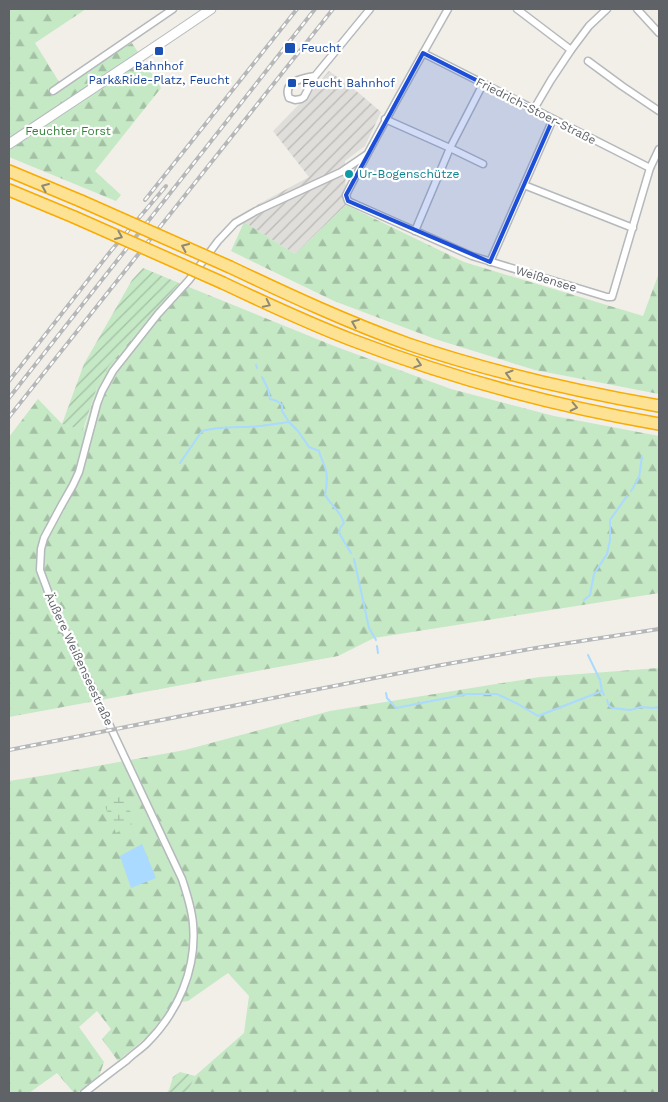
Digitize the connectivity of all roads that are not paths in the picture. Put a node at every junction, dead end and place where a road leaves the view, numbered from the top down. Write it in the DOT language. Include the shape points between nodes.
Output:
graph roads {
  1 [pos="173,9"];
  2 [pos="211,9"];
  3 [pos="370,9"];
  4 [pos="448,9"];
  5 [pos="517,9"];
  6 [pos="607,9"];
  7 [pos="637,9"];
  8 [pos="659,33"];
  9 [pos="571,50"];
  10 [pos="423,53"];
  11 [pos="588,62"];
  12 [pos="315,76"];
  13 [pos="483,84"];
  14 [pos="52,91"];
  15 [pos="534,109"];
  16 [pos="659,111"];
  17 [pos="386,119"];
  18 [pos="553,120"];
  19 [pos="9,144"];
  20 [pos="450,148"];
  21 [pos="659,149"];
  22 [pos="366,155"];
  23 [pos="483,164"];
  24 [pos="650,168"];
  25 [pos="9,172"];
  26 [pos="524,185"];
  27 [pos="9,190"];
  28 [pos="632,228"];
  29 [pos="415,231"];
  30 [pos="490,262"];
  31 [pos="659,406"];
  32 [pos="659,424"];
  33 [pos="84,1093"];
  1 -- 14 [label="street"];
  2 -- 19 [label="main road"];
  3 -- 12 [label="street"];
  4 -- 10 [label="street"];
  5 -- 9 [label="street"];
  6 -- 9 [label="street"];
  7 -- 8 [label="street"];
  9 -- 15 [label="street"];
  10 -- 13 [label="street, Friedrich-Stoer-Straße"];
  10 -- 17 [label="street"];
  11 -- 16 [label="street"];
  12 -- 12 [label="street" via="292,83 287,92 289,98 301,99"];
  13 -- 15 [label="street, Friedrich-Stoer-Straße"];
  13 -- 20 [label="street"];
  15 -- 18 [label="street, Friedrich-Stoer-Straße"];
  17 -- 20 [label="street"];
  17 -- 22 [label="street"];
  18 -- 24 [label="street, Friedrich-Stoer-Straße"];
  18 -- 26 [label="street"];
  20 -- 23 [label="street"];
  20 -- 29 [label="street"];
  21 -- 24 [label="street, Weißensee"];
  22 -- 29 [label="street" via="346,196 348,201"];
  22 -- 33 [label="street, Äußere Weißenseestraße" via="341,172 256,211 236,223 218,241 113,371 97,404 79,472 44,538 40,570 53,605 182,880 193,925 188,972 174,1009 146,1044"];
  24 -- 28 [label="street, Weißensee"];
  31 -- 25 [label="highway, one-way, bridge" via="530,380 353,323"];
  26 -- 28 [label="street"];
  26 -- 30 [label="street"];
  27 -- 32 [label="highway, one-way, bridge" via="350,339 444,372 568,406"];
  28 -- 30 [label="street, Weißensee" via="612,297"];
  29 -- 30 [label="street"];
}
